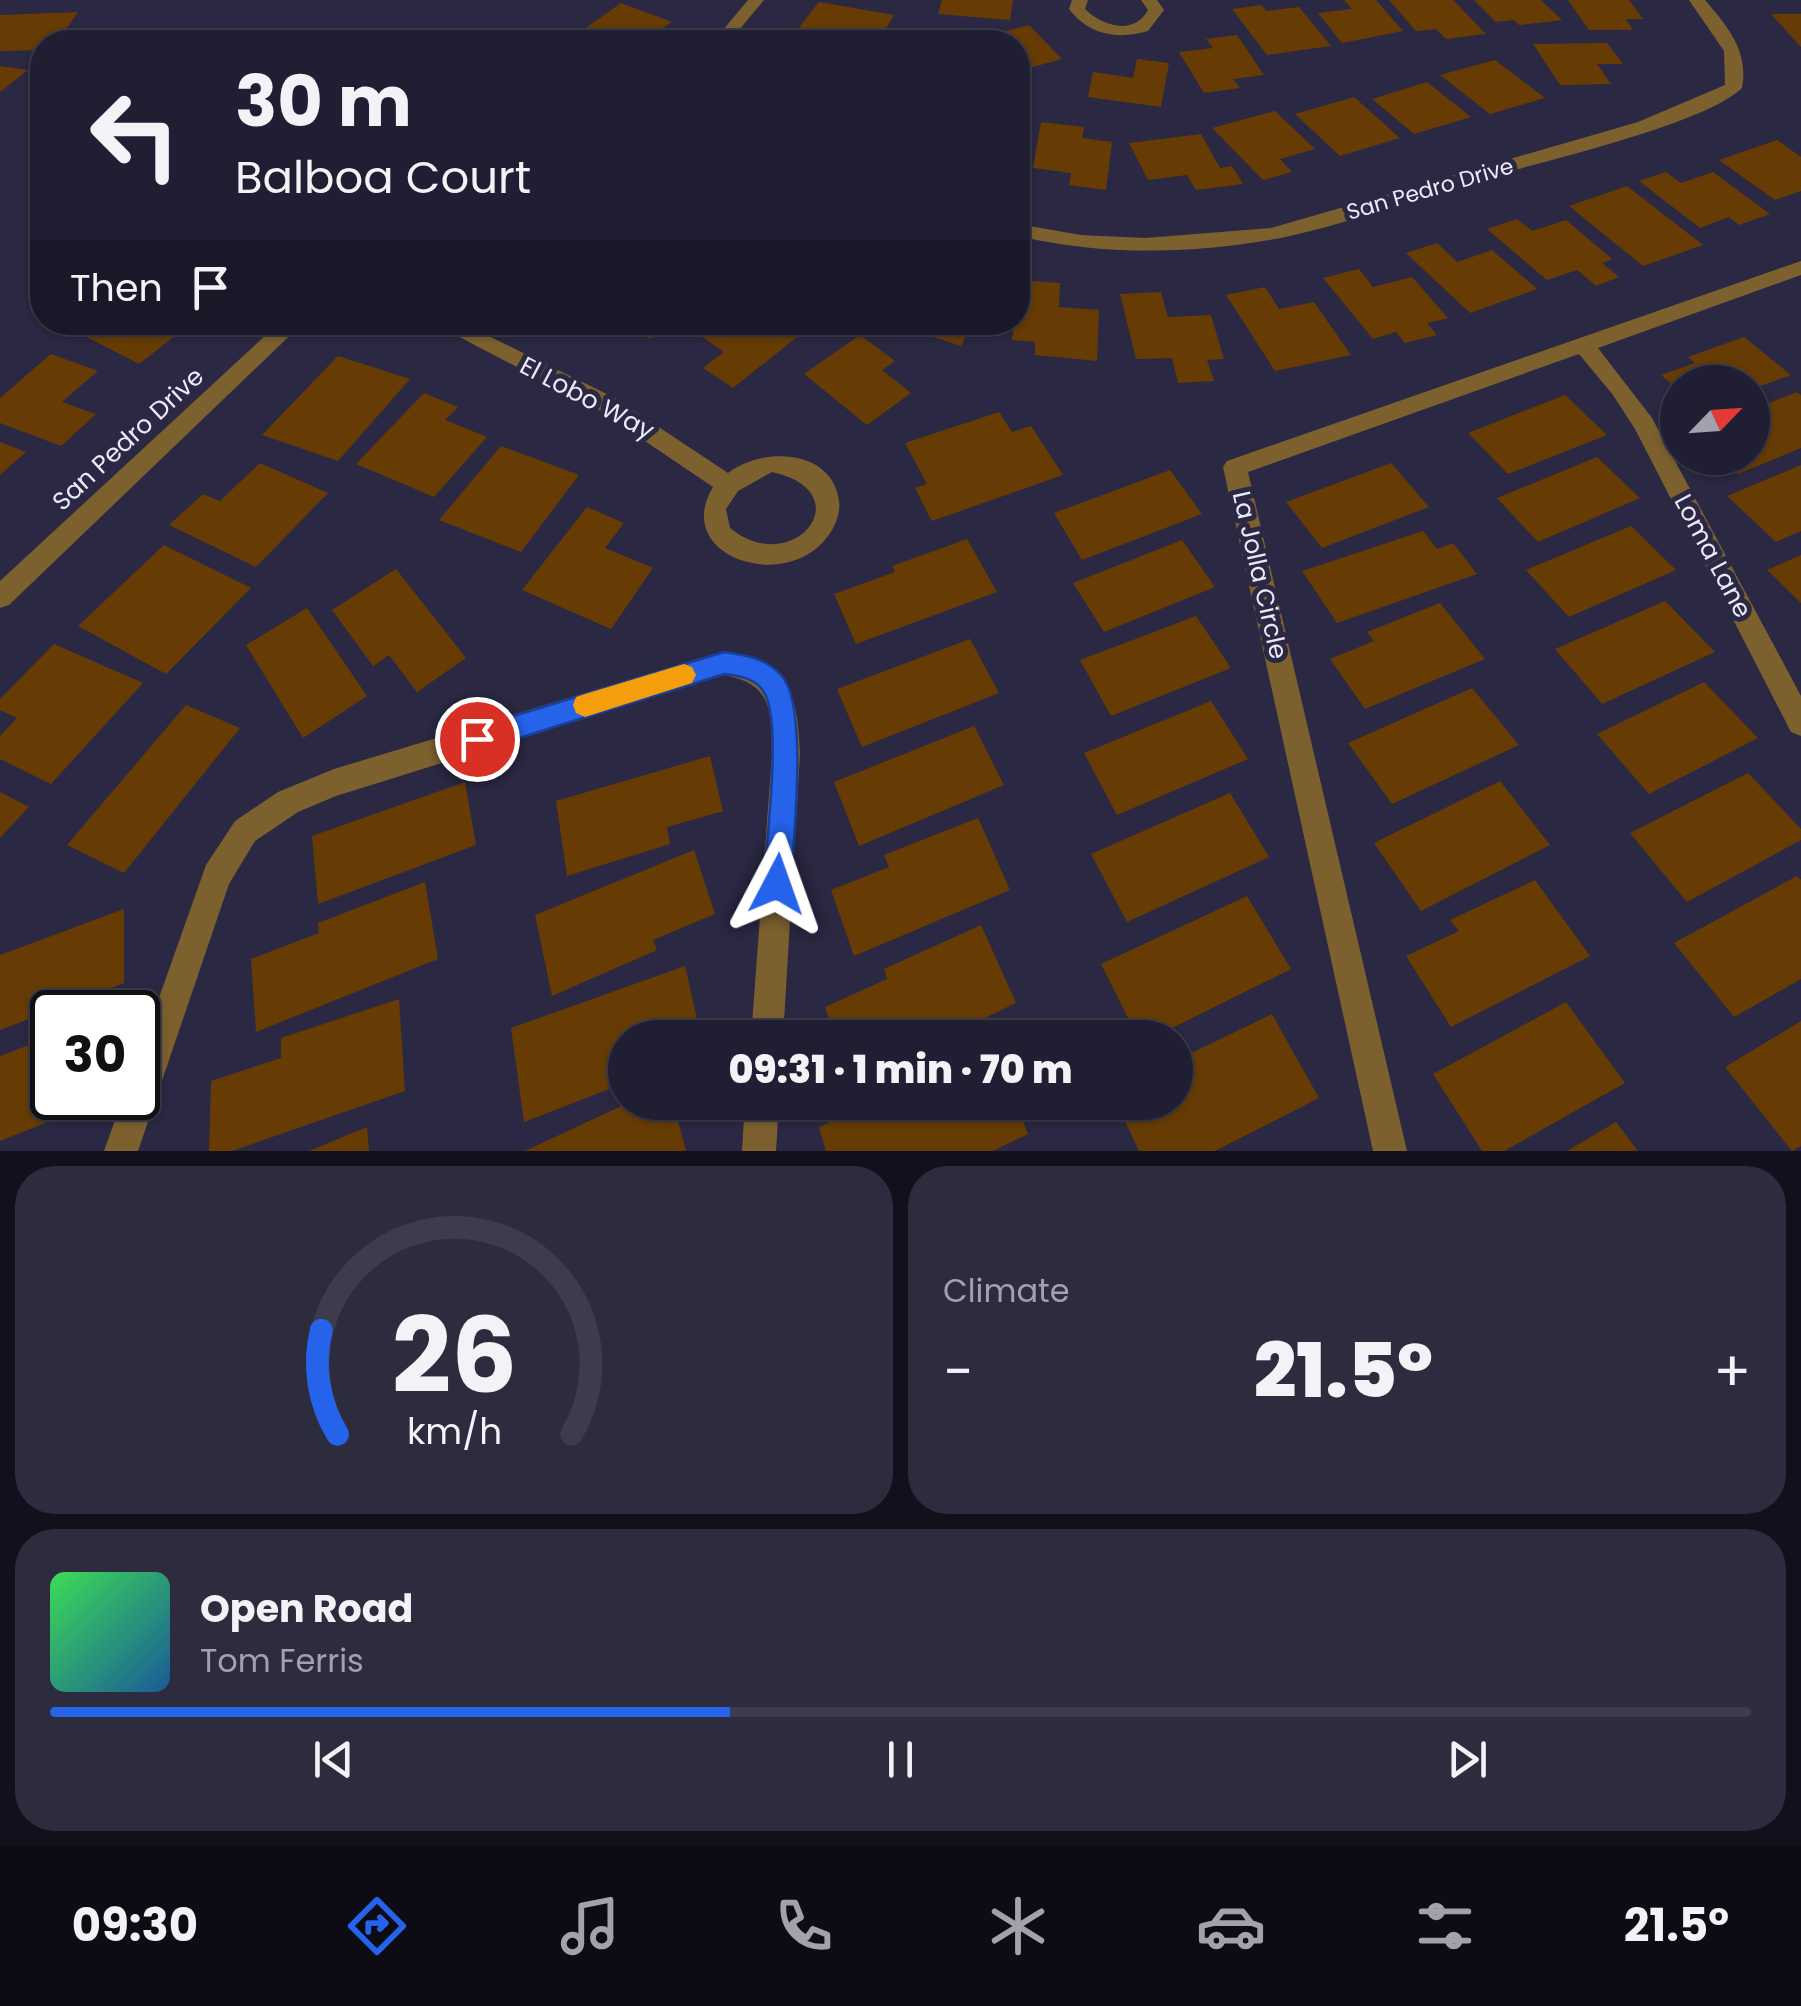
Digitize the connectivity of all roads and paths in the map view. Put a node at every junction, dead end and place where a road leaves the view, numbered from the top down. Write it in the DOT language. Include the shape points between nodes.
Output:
graph roads {
  1 [pos="756,0"];
  2 [pos="1080,0"];
  3 [pos="1149,0"];
  4 [pos="1697,0"];
  5 [pos="730,30"];
  6 [pos="1030,231"];
  7 [pos="1801,268"];
  8 [pos="280,335"];
  9 [pos="466,335"];
  10 [pos="1583,344"];
  11 [pos="726,484"];
  12 [pos="0,597"];
  13 [pos="1801,723"];
  14 [pos="767,1020"];
  15 [pos="761,1120"];
  16 [pos="121,1151"];
  17 [pos="758,1151"];
  18 [pos="1390,1151"];
  1 -- 5 [label="street"];
  2 -- 3 [label="street" via="1088,22 1126,30 1154,18"];
  4 -- 6 [label="street, San Pedro Drive" via="1722,29 1739,67 1732,88 1644,126 1272,234 1155,246"];
  7 -- 10 [label="street, La Jolla Circle"];
  8 -- 12 [label="street, San Pedro Drive"];
  9 -- 11 [label="street, El Lobo Way" via="607,404"];
  10 -- 13 [label="street, Loma Lane" via="1644,424"];
  10 -- 18 [label="street, La Jolla Circle" via="1235,467"];
  11 -- 11 [label="street" via="754,466 805,469 826,490 828,519 807,546 788,554 748,553 720,531 717,499"];
  14 -- 16 [label="street" via="786,717 774,684 752,666 724,663 334,783 288,802 245,831 217,876"];
  15 -- 17 [label="street"];
}
